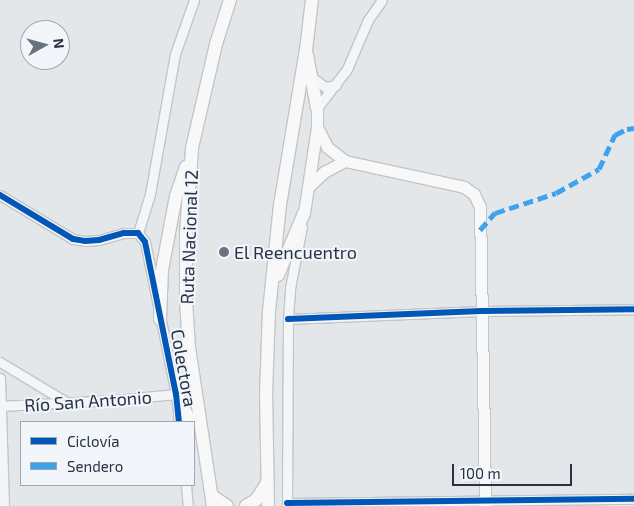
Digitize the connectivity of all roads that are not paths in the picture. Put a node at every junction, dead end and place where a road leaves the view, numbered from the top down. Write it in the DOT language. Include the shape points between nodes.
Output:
graph roads {
  1 [pos="194,0"];
  2 [pos="230,0"];
  3 [pos="382,0"];
  4 [pos="309,4"];
  5 [pos="306,50"];
  6 [pos="313,78"];
  7 [pos="336,85"];
  8 [pos="317,108"];
  9 [pos="317,127"];
  10 [pos="192,148"];
  11 [pos="345,161"];
  12 [pos="309,186"];
  13 [pos="0,195"];
  14 [pos="304,214"];
  15 [pos="138,233"];
  16 [pos="634,309"];
  17 [pos="269,311"];
  18 [pos="481,311"];
  19 [pos="288,318"];
  20 [pos="160,319"];
  21 [pos="0,362"];
  22 [pos="0,378"];
  23 [pos="176,394"];
  24 [pos="70,403"];
  25 [pos="1,406"];
  26 [pos="179,421"];
  27 [pos="190,421"];
  28 [pos="195,435"];
  29 [pos="209,478"];
  30 [pos="267,483"];
  31 [pos="186,486"];
  32 [pos="634,499"];
  33 [pos="213,501"];
  34 [pos="485,503"];
  35 [pos="287,504"];
  36 [pos="4,506"];
  37 [pos="188,506"];
  38 [pos="227,506"];
  39 [pos="246,506"];
  40 [pos="268,506"];
  1 -- 15 [label="street" via="175,54 150,194"];
  2 -- 10 [label="highway, Ruta Nacional 12" via="216,44"];
  3 -- 7 [label="street" via="368,20"];
  4 -- 5 [label="highway"];
  5 -- 6 [label="highway"];
  5 -- 17 [label="highway" via="280,205"];
  6 -- 7 [label="street" via="325,87"];
  6 -- 8 [label="highway"];
  7 -- 8 [label="street"];
  8 -- 9 [label="main road"];
  9 -- 11 [label="main road" via="327,147"];
  9 -- 12 [label="main road"];
  10 -- 20 [label="highway" via="176,196 162,270"];
  10 -- 29 [label="highway, Ruta Nacional 12" via="186,234 186,300 189,348"];
  11 -- 12 [label="main road" via="324,172"];
  11 -- 18 [label="main road" via="464,187 474,194 480,207"];
  12 -- 14 [label="main road"];
  13 -- 15 [label="street" via="73,239 99,240"];
  14 -- 17 [label="highway" via="280,267"];
  14 -- 19 [label="street" via="290,288"];
  15 -- 20 [label="street, Colectora" via="145,242"];
  16 -- 18 [label="street"];
  17 -- 30 [label="highway"];
  18 -- 19 [label="street"];
  18 -- 34 [label="main road"];
  19 -- 35 [label="street"];
  20 -- 23 [label="street, Colectora"];
  21 -- 24 [label="street"];
  22 -- 25 [label="street"];
  23 -- 24 [label="street, Río San Antonio"];
  23 -- 26 [label="street, Colectora"];
  23 -- 27 [label="highway"];
  24 -- 25 [label="street, Río San Antonio"];
  25 -- 36 [label="street"];
  28 -- 29 [label="highway"];
  29 -- 33 [label="highway, Ruta Nacional 12"];
  30 -- 39 [label="highway" via="256,500"];
  30 -- 40 [label="highway"];
  31 -- 37 [label="street"];
  32 -- 34 [label="street"];
  33 -- 38 [label="highway"];
  34 -- 35 [label="street"];
}
